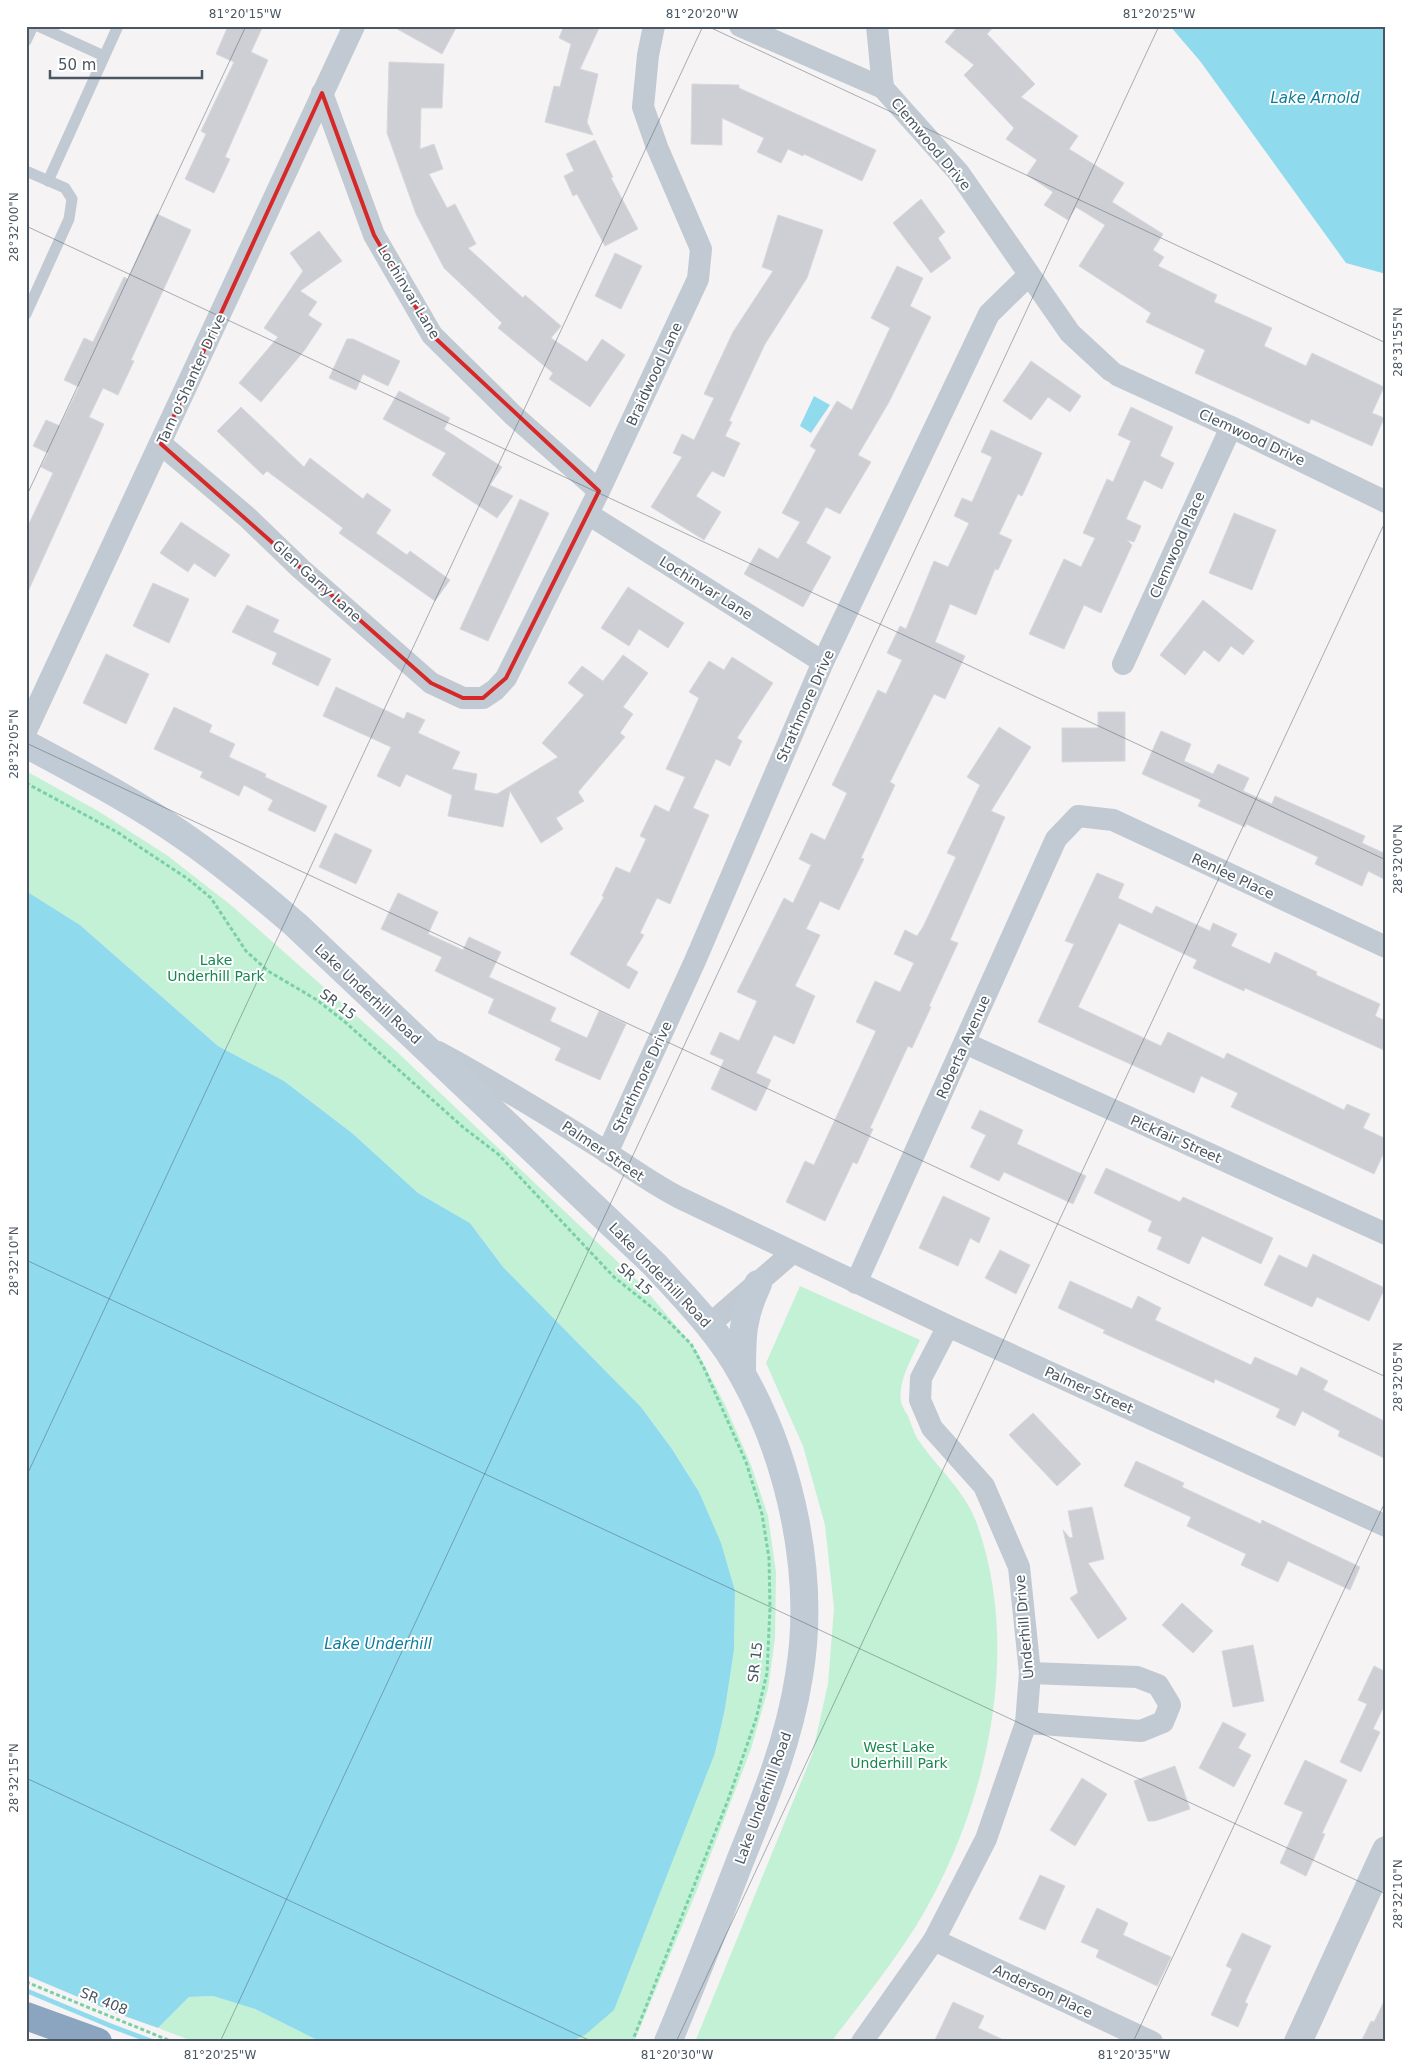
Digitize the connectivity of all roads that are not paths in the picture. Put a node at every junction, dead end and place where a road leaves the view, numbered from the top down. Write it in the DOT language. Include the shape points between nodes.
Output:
graph roads {
  1 [pos="33,26"];
  2 [pos="38,26"];
  3 [pos="118,26"];
  4 [pos="354,26"];
  5 [pos="654,26"];
  6 [pos="740,26"];
  7 [pos="877,26"];
  8 [pos="26,41"];
  9 [pos="104,56"];
  10 [pos="883,88"];
  11 [pos="322,93"];
  12 [pos="26,171"];
  13 [pos="48,181"];
  14 [pos="1028,275"];
  15 [pos="26,314"];
  16 [pos="1231,426"];
  17 [pos="161,444"];
  18 [pos="599,491"];
  19 [pos="1386,502"];
  20 [pos="588,514"];
  21 [pos="823,662"];
  22 [pos="1123,664"];
  23 [pos="483,698"];
  24 [pos="26,731"];
  25 [pos="26,744"];
  26 [pos="1078,816"];
  27 [pos="1386,947"];
  28 [pos="418,1041"];
  29 [pos="965,1043"];
  30 [pos="607,1153"];
  31 [pos="1386,1234"];
  32 [pos="792,1253"];
  33 [pos="856,1283"];
  34 [pos="758,1284"];
  35 [pos="709,1325"];
  36 [pos="948,1326"];
  37 [pos="742,1373"];
  38 [pos="1386,1526"];
  39 [pos="1030,1673"];
  40 [pos="1026,1723"];
  41 [pos="1386,1850"];
  42 [pos="934,1940"];
  43 [pos="26,2016"];
  44 [pos="98,2042"];
  45 [pos="668,2042"];
  46 [pos="862,2042"];
  47 [pos="1152,2042"];
  48 [pos="1298,2042"];
  1 -- 8 [label="lane"];
  2 -- 9 [label="lane"];
  3 -- 9 [label="lane"];
  4 -- 11 [label="street, Tam o'Shanter Drive"];
  5 -- 18 [label="street, Braidwood Lane" via="643,107 700,249 698,279"];
  6 -- 10 [label="street, Clemwood Drive"];
  7 -- 10 [label="street"];
  9 -- 13 [label="lane"];
  10 -- 14 [label="street, Clemwood Drive" via="959,173"];
  11 -- 17 [label="street, Tam o'Shanter Drive"];
  11 -- 18 [label="street, Lochinvar Lane" via="374,235 432,335 513,415"];
  12 -- 13 [label="lane"];
  13 -- 15 [label="lane" via="65,188 72,199 69,219"];
  14 -- 16 [label="street, Clemwood Drive" via="1070,334 1114,373"];
  14 -- 21 [label="street, Strathmore Drive" via="989,314"];
  16 -- 19 [label="street, Clemwood Drive"];
  16 -- 22 [label="street, Clemwood Place"];
  17 -- 23 [label="street, Glen Garry Lane" via="431,683 463,698"];
  17 -- 24 [label="street, Tam o'Shanter Drive"];
  18 -- 20 [label="street, Braidwood Lane"];
  20 -- 21 [label="street, Lochinvar Lane"];
  20 -- 23 [label="street, Braidwood Lane" via="506,678"];
  21 -- 30 [label="street, Strathmore Drive" via="695,962"];
  25 -- 28 [label="main road, Lake Underhill Road / SR 15" via="158,819 218,861 296,925"];
  26 -- 27 [label="street, Renlee Place" via="1113,820"];
  26 -- 29 [label="street, Roberta Avenue" via="1056,839"];
  28 -- 30 [label="street, Palmer Street" via="500,1085"];
  28 -- 35 [label="main road, Lake Underhill Road / SR 15" via="655,1265"];
  29 -- 31 [label="street, Pickfair Street"];
  29 -- 33 [label="street, Roberta Avenue"];
  30 -- 32 [label="street, Palmer Street" via="644,1179"];
  32 -- 33 [label="street, Palmer Street"];
  32 -- 34 [label="street"];
  33 -- 36 [label="street, Palmer Street"];
  34 -- 35 [label="street"];
  34 -- 37 [label="main road" via="748,1305 742,1330"];
  35 -- 37 [label="main road, Lake Underhill Road / SR 15"];
  36 -- 38 [label="street, Palmer Street"];
  36 -- 39 [label="street, Underhill Drive" via="921,1378 920,1400 932,1428 984,1486 1020,1567"];
  37 -- 45 [label="main road, Lake Underhill Road / SR 15" via="758,1405 785,1478 798,1536 803,1613 800,1666 794,1708 775,1771"];
  39 -- 40 [label="street, Underhill Drive"];
  39 -- 40 [label="street" via="1137,1677 1158,1685 1170,1705 1163,1722 1141,1731"];
  40 -- 42 [label="street, Underhill Drive" via="986,1839"];
  41 -- 48 [label="street"];
  42 -- 46 [label="street, Underhill Drive"];
  42 -- 47 [label="street, Anderson Place"];
  43 -- 44 [label="highway"];
}
